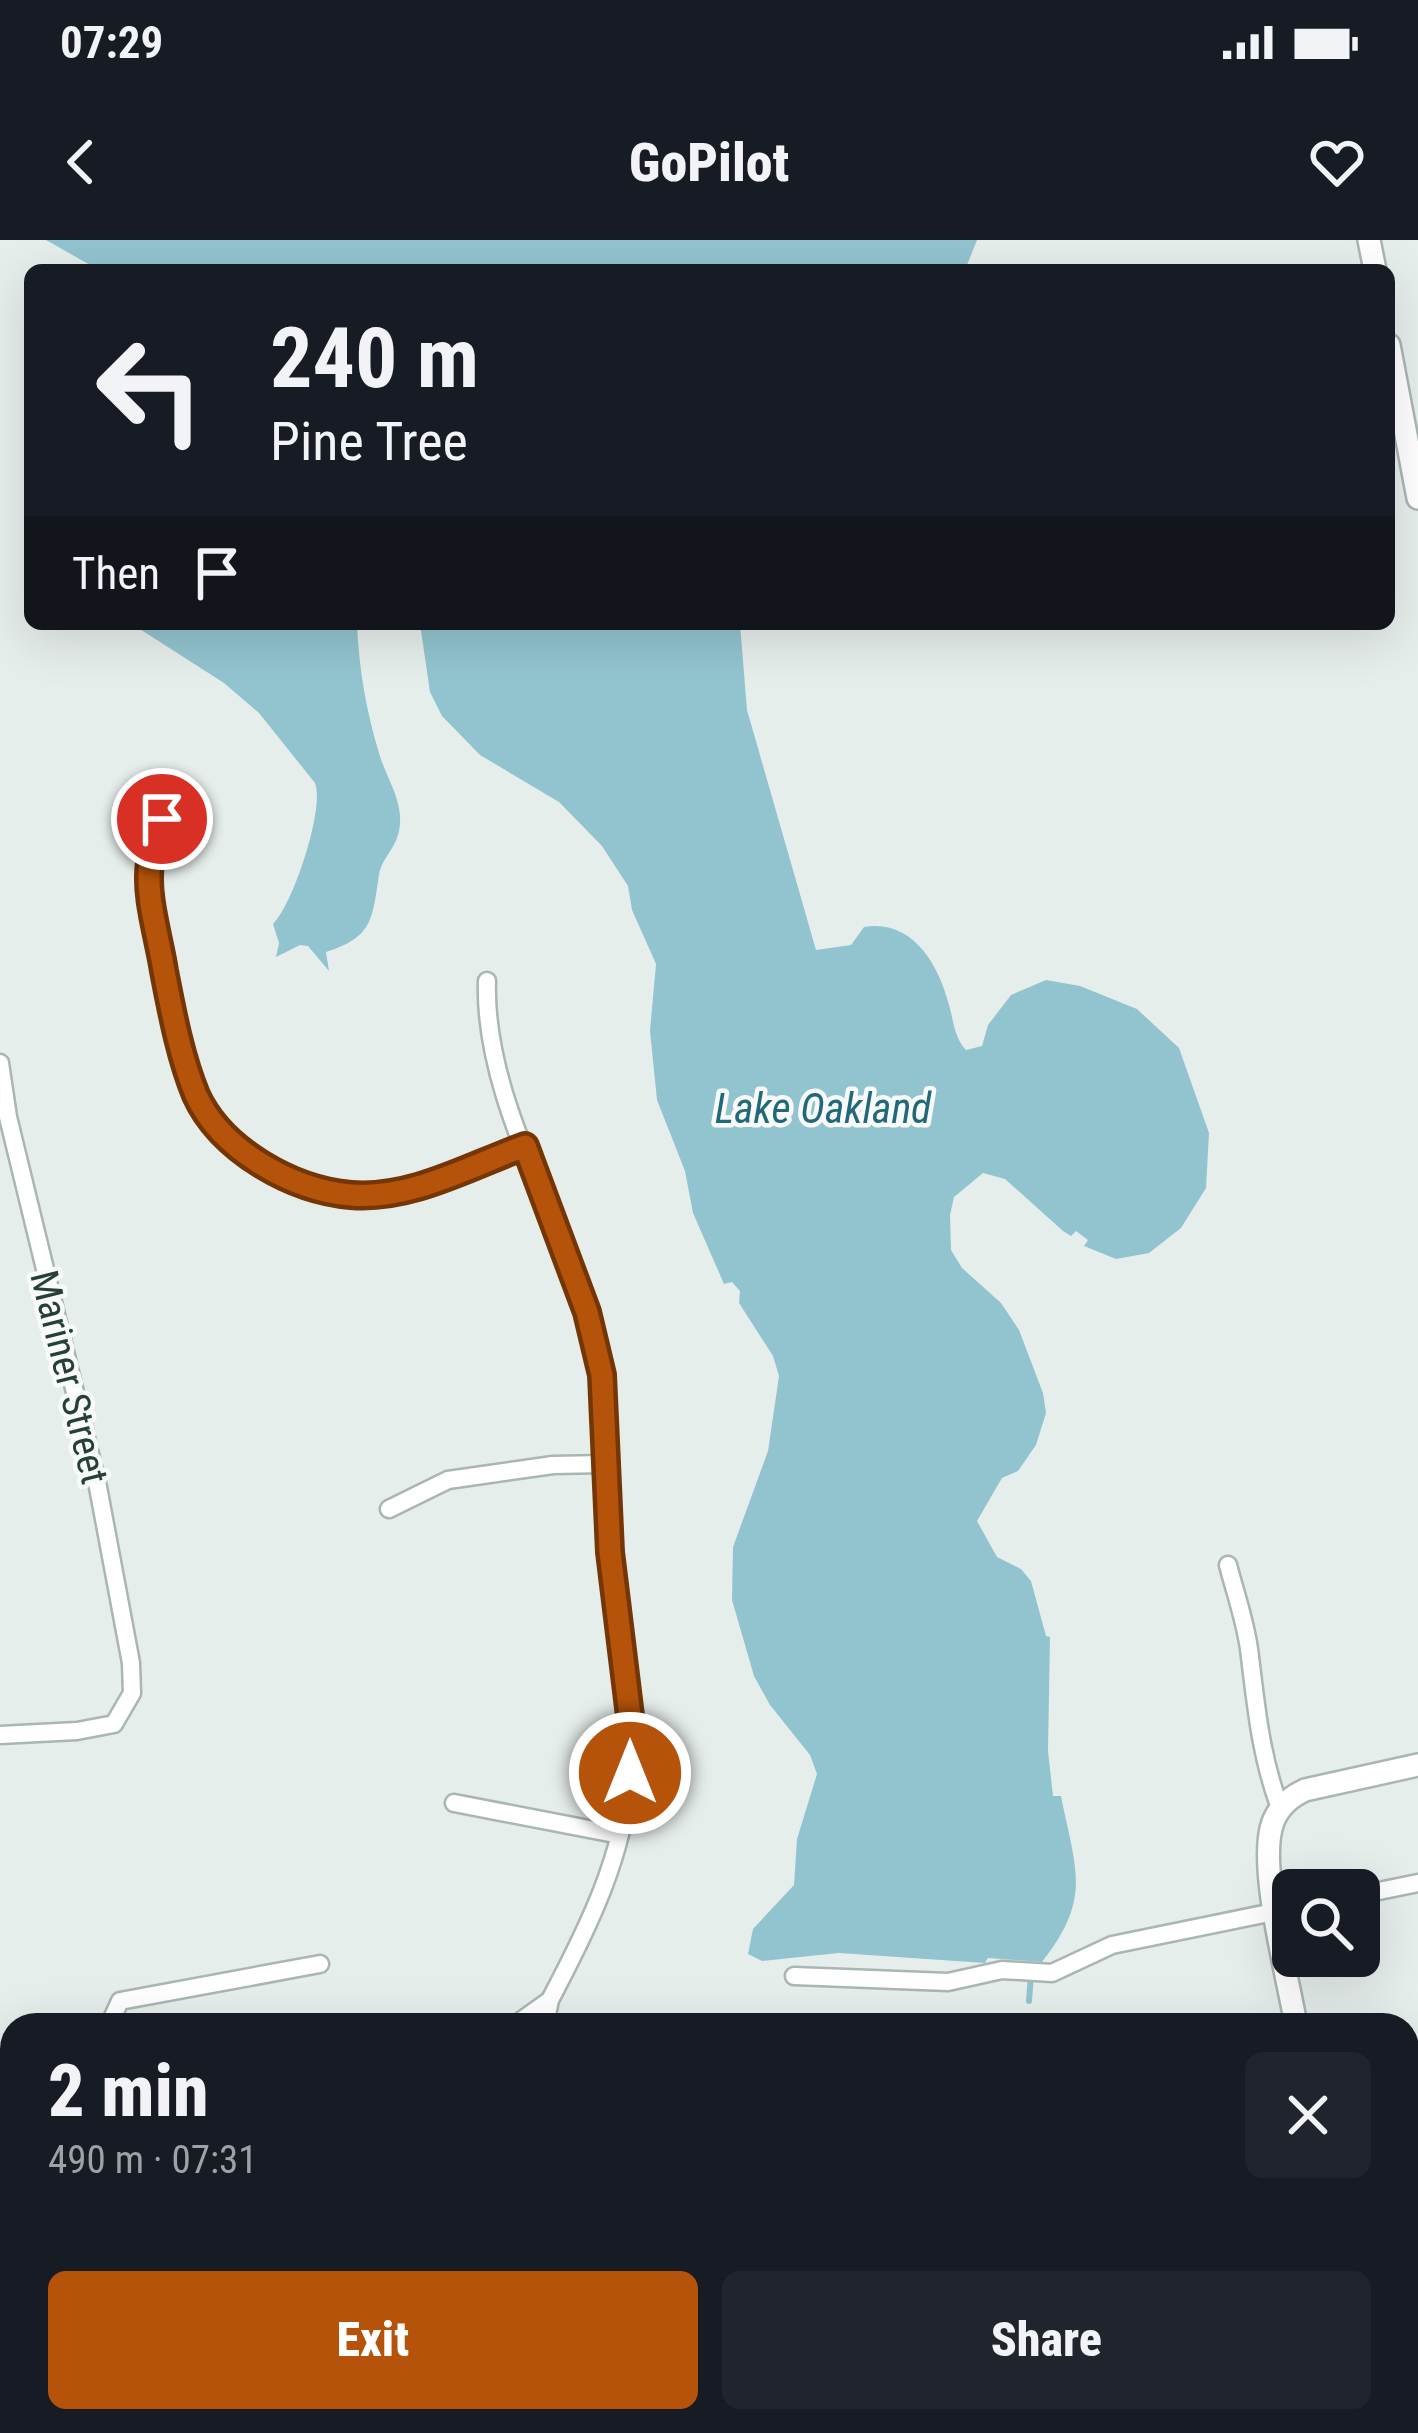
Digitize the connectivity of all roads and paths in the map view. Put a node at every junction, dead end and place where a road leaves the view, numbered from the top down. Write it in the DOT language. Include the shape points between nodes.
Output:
graph roads {
  1 [pos="1395,377"];
  2 [pos="1418,498"];
  3 [pos="162,819"];
  4 [pos="488,981"];
  5 [pos="0,1064"];
  6 [pos="525,1146"];
  7 [pos="605,1464"];
  8 [pos="389,1509"];
  9 [pos="1228,1565"];
  10 [pos="0,1735"];
  11 [pos="1418,1765"];
  12 [pos="454,1803"];
  13 [pos="1280,1808"];
  14 [pos="620,1835"];
  15 [pos="1273,1869"];
  16 [pos="1418,1882"];
  17 [pos="1380,1890"];
  18 [pos="1272,1913"];
  19 [pos="320,1964"];
  20 [pos="794,1976"];
  21 [pos="1291,1977"];
  22 [pos="550,2000"];
  23 [pos="114,2013"];
  24 [pos="532,2013"];
  25 [pos="547,2013"];
  26 [pos="1295,2013"];
  1 -- 2 [label="street"];
  3 -- 6 [label="street" via="149,866 170,1003 198,1098 219,1128 263,1166 352,1196 415,1187"];
  4 -- 6 [label="street" via="493,1049"];
  5 -- 10 [label="street, Mariner Street" via="98,1487 132,1693 114,1724"];
  6 -- 7 [label="street" via="587,1312 602,1375"];
  7 -- 8 [label="street" via="448,1480"];
  7 -- 14 [label="street" via="630,1716"];
  9 -- 13 [label="street"];
  11 -- 13 [label="street" via="1305,1790"];
  12 -- 14 [label="street"];
  13 -- 15 [label="street" via="1268,1853"];
  14 -- 22 [label="street" via="599,1900"];
  16 -- 17 [label="street"];
  18 -- 20 [label="street" via="1112,1945 1052,1972 1003,1970 948,1982"];
  19 -- 23 [label="street" via="120,2001"];
  21 -- 26 [label="street"];
  22 -- 24 [label="street"];
  22 -- 25 [label="street"];
}
